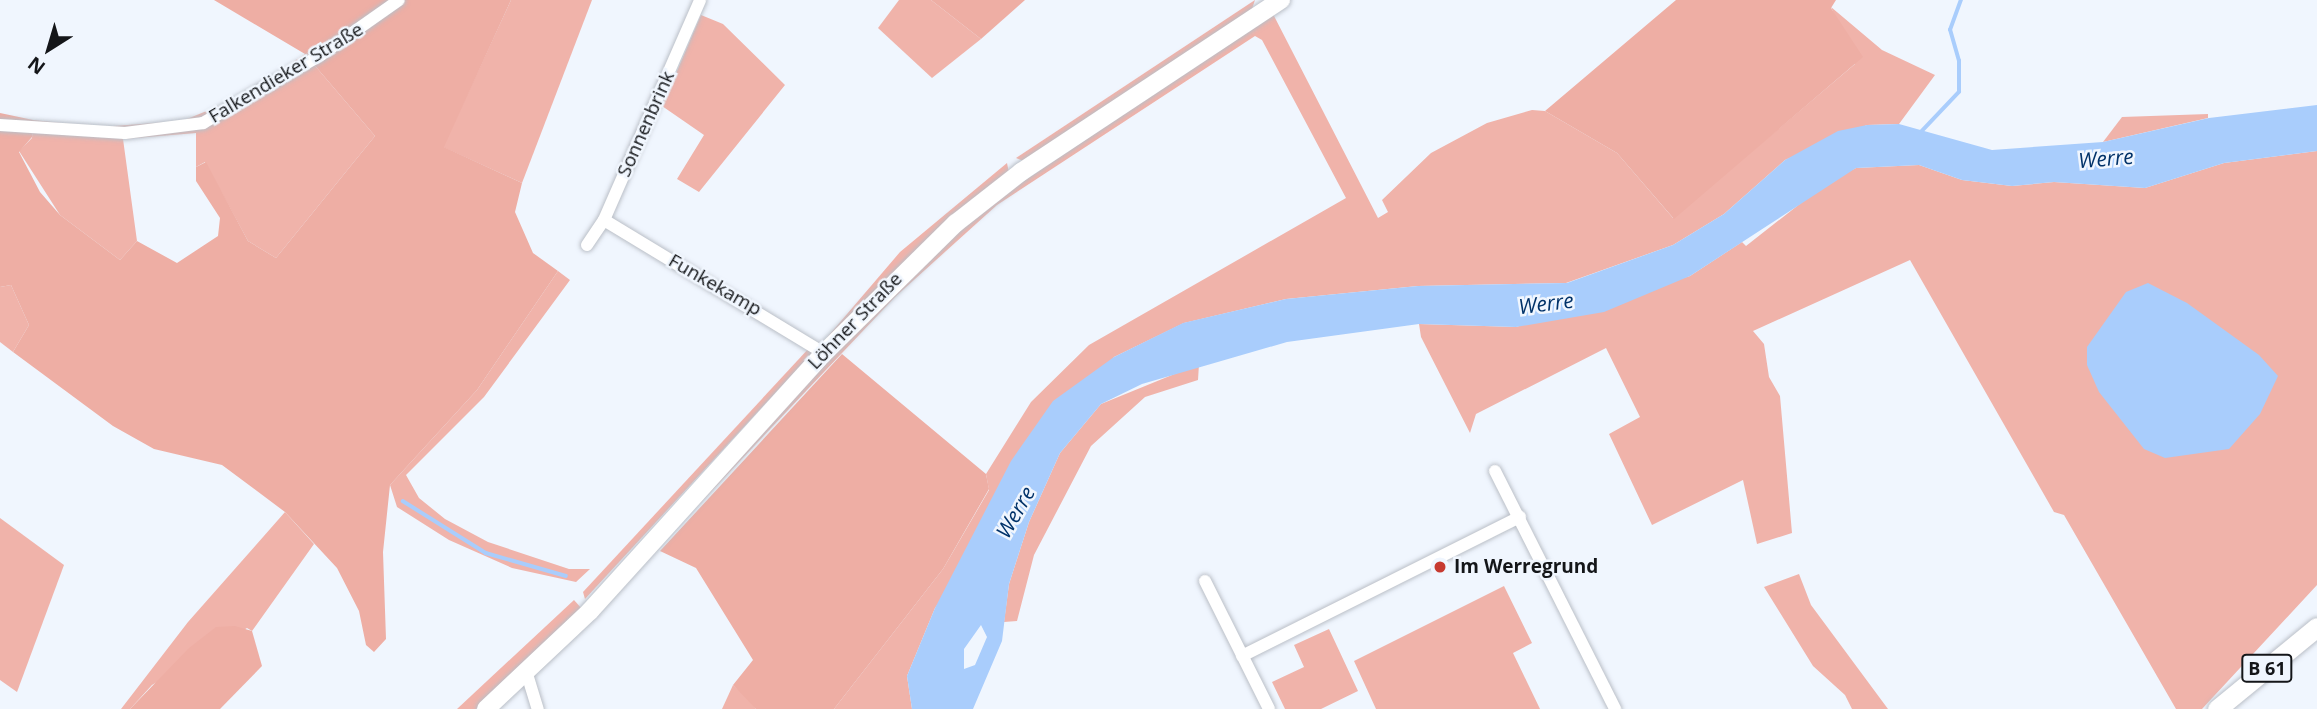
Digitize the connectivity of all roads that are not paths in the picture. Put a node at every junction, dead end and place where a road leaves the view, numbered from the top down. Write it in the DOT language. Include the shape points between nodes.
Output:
graph roads {
  1 [pos="399,0"];
  2 [pos="700,0"];
  3 [pos="1270,3"];
  4 [pos="0,125"];
  5 [pos="20,130"];
  6 [pos="0,131"];
  7 [pos="604,220"];
  8 [pos="587,245"];
  9 [pos="824,353"];
  10 [pos="1496,471"];
  11 [pos="1520,517"];
  12 [pos="1205,581"];
  13 [pos="2317,627"];
  14 [pos="1242,656"];
  15 [pos="527,674"];
  16 [pos="1614,706"];
  17 [pos="486,709"];
  18 [pos="538,709"];
  19 [pos="1269,709"];
  20 [pos="1600,709"];
  21 [pos="2217,709"];
  1 -- 5 [label="street, Falkendieker Straße" via="321,55 203,123 125,133"];
  2 -- 7 [label="street, Sonnenbrink"];
  3 -- 9 [label="main road, Löhner Straße" via="993,193 885,289"];
  4 -- 5 [label="street, Falkendieker Straße"];
  5 -- 6 [label="street"];
  7 -- 8 [label="street, Sonnenbrink"];
  7 -- 9 [label="street, Funkekamp"];
  9 -- 15 [label="main road, Löhner Straße"];
  10 -- 11 [label="street"];
  11 -- 14 [label="street"];
  11 -- 16 [label="street"];
  12 -- 14 [label="street"];
  13 -- 21 [label="main road, B 61"];
  14 -- 19 [label="street"];
  15 -- 17 [label="main road, Löhner Straße"];
  15 -- 18 [label="street"];
  16 -- 20 [label="street"];
}
